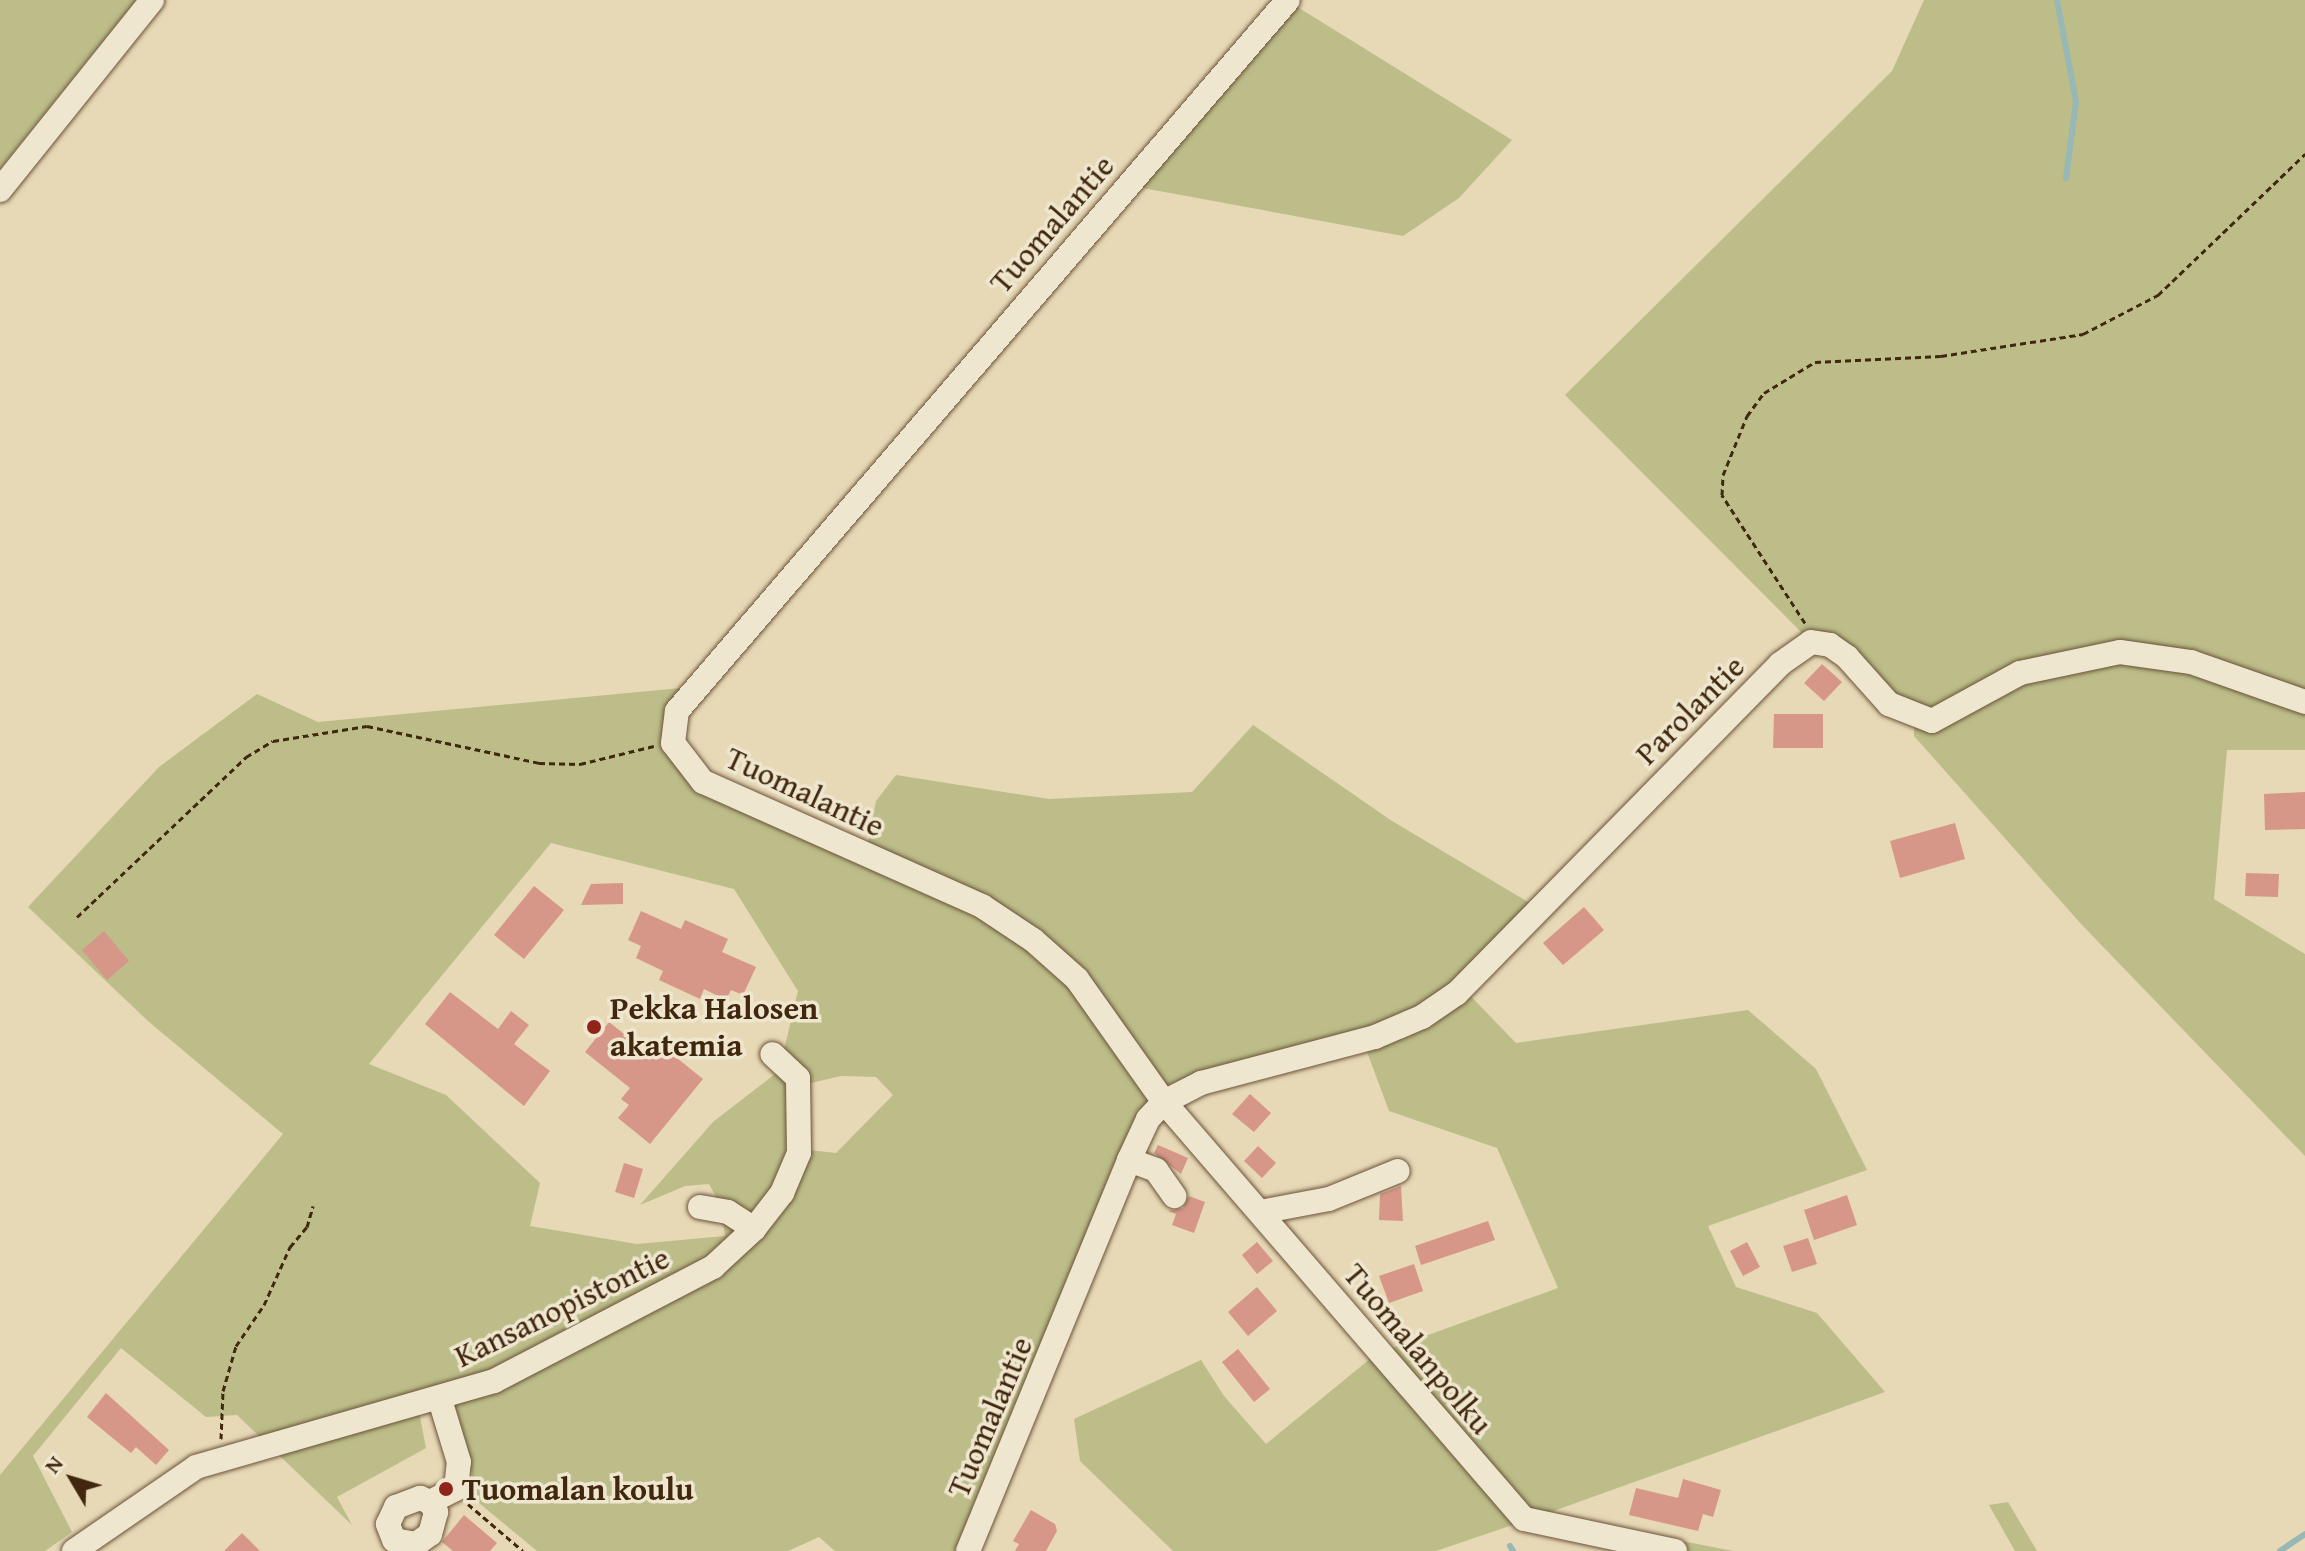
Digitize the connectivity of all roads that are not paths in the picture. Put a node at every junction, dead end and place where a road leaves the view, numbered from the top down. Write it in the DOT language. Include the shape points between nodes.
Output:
graph roads {
  1 [pos="152,0"];
  2 [pos="1288,0"];
  3 [pos="0,190"];
  4 [pos="2305,702"];
  5 [pos="772,1054"];
  6 [pos="1164,1102"];
  7 [pos="1129,1160"];
  8 [pos="1398,1171"];
  9 [pos="1174,1196"];
  10 [pos="700,1207"];
  11 [pos="1260,1212"];
  12 [pos="754,1229"];
  13 [pos="440,1400"];
  14 [pos="430,1502"];
  15 [pos="75,1551"];
  16 [pos="968,1551"];
  17 [pos="1675,1551"];
  1 -- 3 [label="street"];
  2 -- 6 [label="street, Tuomalantie" via="726,650 677,711 673,743 703,782 982,906 1033,940 1077,979"];
  4 -- 6 [label="street, Parolantie" via="2191,662 2120,652 2020,673 1932,721 1889,704 1847,657 1830,645 1811,642 1780,664 1457,993 1422,1017 1375,1037 1201,1083"];
  5 -- 12 [label="street, Kansanopistontie" via="798,1078 799,1153 782,1193"];
  6 -- 7 [label="street, Tuomalantie" via="1148,1119"];
  6 -- 11 [label="street, Tuomalanpolku"];
  7 -- 9 [label="street" via="1156,1170"];
  7 -- 16 [label="street, Tuomalantie"];
  8 -- 11 [label="street" via="1329,1199"];
  10 -- 12 [label="street" via="728,1212"];
  11 -- 17 [label="street, Tuomalanpolku" via="1524,1519"];
  12 -- 13 [label="street, Kansanopistontie" via="713,1267 605,1327 494,1381"];
  13 -- 14 [label="street" via="459,1462 456,1489"];
  13 -- 15 [label="street, Kansanopistontie" via="220,1457 196,1467"];
}
